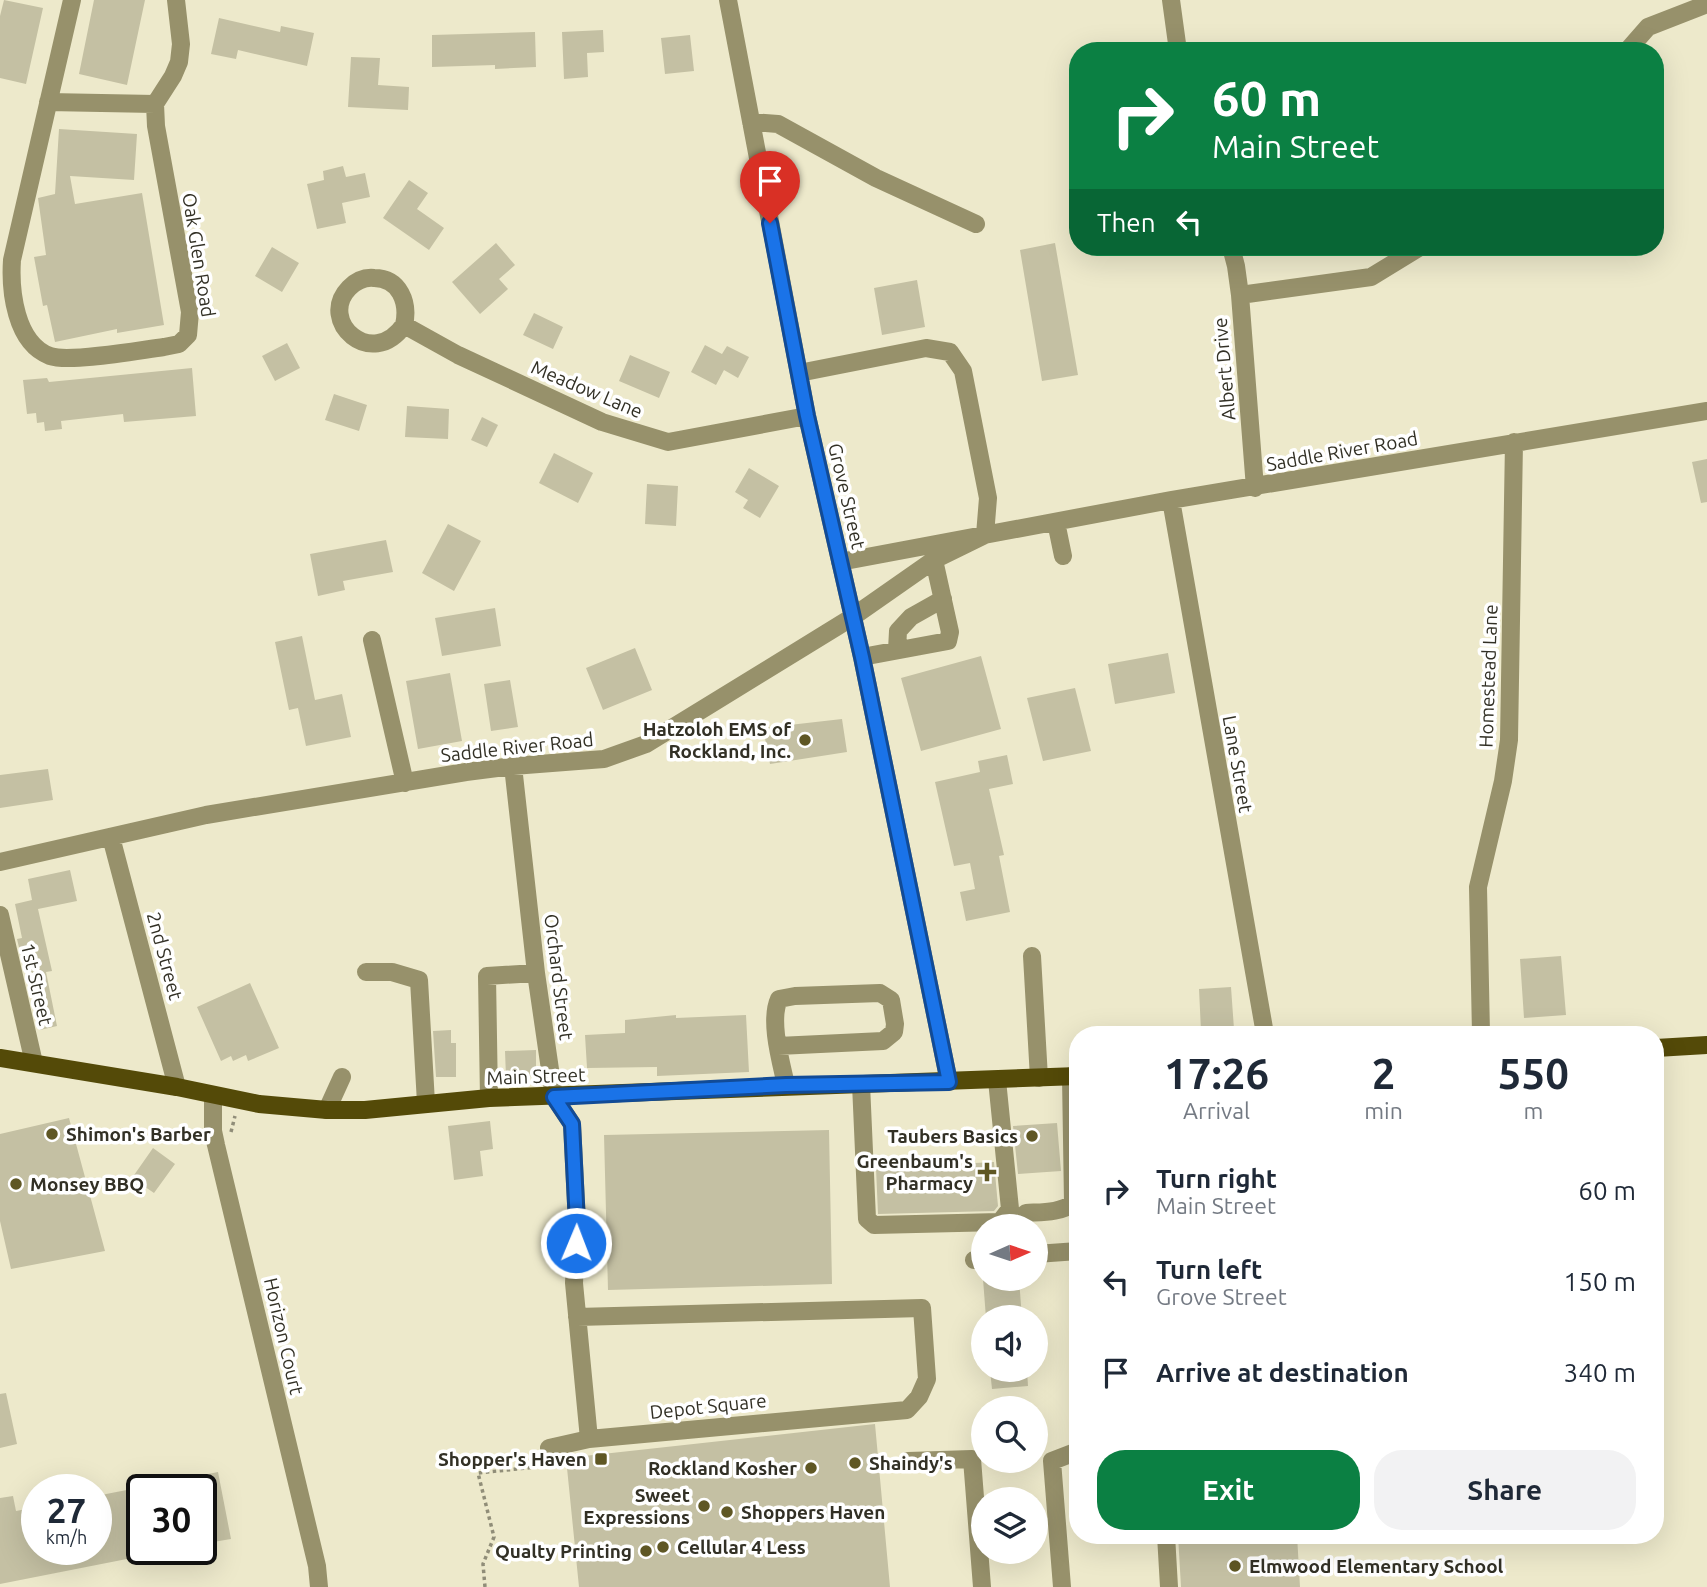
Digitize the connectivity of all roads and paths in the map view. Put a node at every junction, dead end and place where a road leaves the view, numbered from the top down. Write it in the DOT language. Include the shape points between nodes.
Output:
graph roads {
  1 [pos="72,0"];
  2 [pos="176,0"];
  3 [pos="728,0"];
  4 [pos="1171,0"];
  5 [pos="1707,4"];
  6 [pos="1177,42"];
  7 [pos="1635,42"];
  8 [pos="48,102"];
  9 [pos="155,104"];
  10 [pos="751,122"];
  11 [pos="976,224"];
  12 [pos="1233,256"];
  13 [pos="1405,256"];
  14 [pos="1240,295"];
  15 [pos="404,325"];
  16 [pos="799,373"];
  17 [pos="1705,407"];
  18 [pos="807,416"];
  19 [pos="1514,442"];
  20 [pos="1255,488"];
  21 [pos="1171,500"];
  22 [pos="1056,522"];
  23 [pos="985,535"];
  24 [pos="1063,556"];
  25 [pos="934,560"];
  26 [pos="840,562"];
  27 [pos="943,599"];
  28 [pos="851,618"];
  29 [pos="372,639"];
  30 [pos="897,650"];
  31 [pos="862,657"];
  32 [pos="513,766"];
  33 [pos="405,783"];
  34 [pos="111,837"];
  35 [pos="0,862"];
  36 [pos="0,915"];
  37 [pos="1032,956"];
  38 [pos="366,972"];
  39 [pos="536,973"];
  40 [pos="1264,1026"];
  41 [pos="1481,1026"];
  42 [pos="1707,1045"];
  43 [pos="778,1046"];
  44 [pos="1664,1048"];
  45 [pos="0,1058"];
  46 [pos="34,1063"];
  47 [pos="1069,1076"];
  48 [pos="342,1077"];
  49 [pos="1039,1078"];
  50 [pos="997,1080"];
  51 [pos="949,1082"];
  52 [pos="861,1084"];
  53 [pos="786,1085"];
  54 [pos="177,1087"];
  55 [pos="213,1095"];
  56 [pos="554,1097"];
  57 [pos="489,1098"];
  58 [pos="426,1103"];
  59 [pos="327,1110"];
  60 [pos="1069,1206"];
  61 [pos="1026,1213"];
  62 [pos="1069,1252"];
  63 [pos="1048,1253"];
  64 [pos="577,1317"];
  65 [pos="589,1439"];
  66 [pos="1069,1454"];
  67 [pos="549,1457"];
  68 [pos="908,1461"];
  69 [pos="1167,1544"];
  70 [pos="319,1587"];
  71 [pos="485,1587"];
  72 [pos="982,1587"];
  73 [pos="1062,1587"];
  74 [pos="1169,1587"];
  1 -- 8 [label="street, Oak Glen Road"];
  2 -- 9 [label="street" via="179,62"];
  3 -- 10 [label="street, Grove Street"];
  4 -- 6 [label="street"];
  5 -- 7 [label="street" via="1648,27"];
  8 -- 9 [label="street"];
  8 -- 9 [label="street, Oak Glen Road" via="10,282 14,306 34,345 49,355 68,358 164,347 179,344 188,335 190,312"];
  10 -- 11 [label="street" via="778,124 876,178"];
  10 -- 16 [label="street, Grove Street"];
  12 -- 14 [label="street, Albert Drive"];
  13 -- 14 [label="street" via="1371,276"];
  14 -- 20 [label="street, Albert Drive"];
  15 -- 18 [label="street, Meadow Lane" via="602,422 668,442"];
  16 -- 18 [label="street, Grove Street"];
  16 -- 23 [label="street" via="926,348 950,352 963,371 988,498"];
  17 -- 19 [label="street, Saddle River Road"];
  18 -- 26 [label="street, Grove Street"];
  19 -- 20 [label="street, Saddle River Road"];
  19 -- 41 [label="street, Homestead Lane" via="1509,740 1478,887"];
  20 -- 21 [label="street, Saddle River Road"];
  21 -- 22 [label="street, Saddle River Road"];
  21 -- 40 [label="street, Lane Street"];
  22 -- 23 [label="street, Saddle River Road"];
  22 -- 24 [label="street"];
  23 -- 25 [label="street, Saddle River Road"];
  23 -- 26 [label="street, Saddle River Road"];
  25 -- 27 [label="street"];
  25 -- 28 [label="street, Saddle River Road"];
  26 -- 28 [label="street, Grove Street"];
  27 -- 30 [label="street" via="911,617 898,631"];
  27 -- 30 [label="street" via="948,641"];
  28 -- 31 [label="street, Grove Street"];
  28 -- 32 [label="street, Saddle River Road" via="646,744 604,759"];
  29 -- 33 [label="street"];
  30 -- 31 [label="street"];
  31 -- 51 [label="street, Grove Street"];
  32 -- 33 [label="street, Saddle River Road"];
  32 -- 39 [label="street, Orchard Street"];
  33 -- 34 [label="street, Saddle River Road" via="206,815"];
  34 -- 35 [label="street, Saddle River Road"];
  34 -- 54 [label="street, 2nd Street"];
  36 -- 46 [label="street, 1st Street"];
  37 -- 49 [label="street"];
  38 -- 58 [label="street" via="391,972 419,980"];
  39 -- 56 [label="street, Orchard Street"];
  39 -- 57 [label="street" via="488,976"];
  42 -- 44 [label="main road"];
  43 -- 43 [label="street" via="883,1041 894,1032 891,1000 880,993 779,999"];
  43 -- 53 [label="street"];
  45 -- 46 [label="main road, Main Street"];
  46 -- 54 [label="main road, Main Street"];
  47 -- 49 [label="main road, Main Street"];
  48 -- 59 [label="street"];
  49 -- 50 [label="main road, Main Street"];
  50 -- 51 [label="main road, Main Street"];
  50 -- 52 [label="street" via="1010,1209 1000,1222 874,1225 866,1219"];
  51 -- 52 [label="main road, Main Street"];
  52 -- 53 [label="main road, Main Street"];
  53 -- 56 [label="main road, Main Street"];
  54 -- 55 [label="main road, Main Street"];
  55 -- 59 [label="main road, Main Street"];
  55 -- 70 [label="street, Horizon Court" via="216,1145"];
  56 -- 57 [label="main road, Main Street"];
  56 -- 64 [label="street, Orchard Street" via="572,1124"];
  57 -- 58 [label="main road, Main Street"];
  58 -- 59 [label="main road, Main Street"];
  60 -- 61 [label="street"];
  62 -- 63 [label="street"];
  64 -- 65 [label="street, Orchard Street"];
  64 -- 65 [label="street, Depot Square" via="922,1308 927,1379 907,1410"];
  65 -- 67 [label="street, Depot Square"];
  66 -- 73 [label="street" via="1052,1461"];
  67 -- 71 [label="path" via="478,1473 494,1537 483,1564"];
  68 -- 72 [label="street" via="972,1459"];
  69 -- 74 [label="street"];
}
